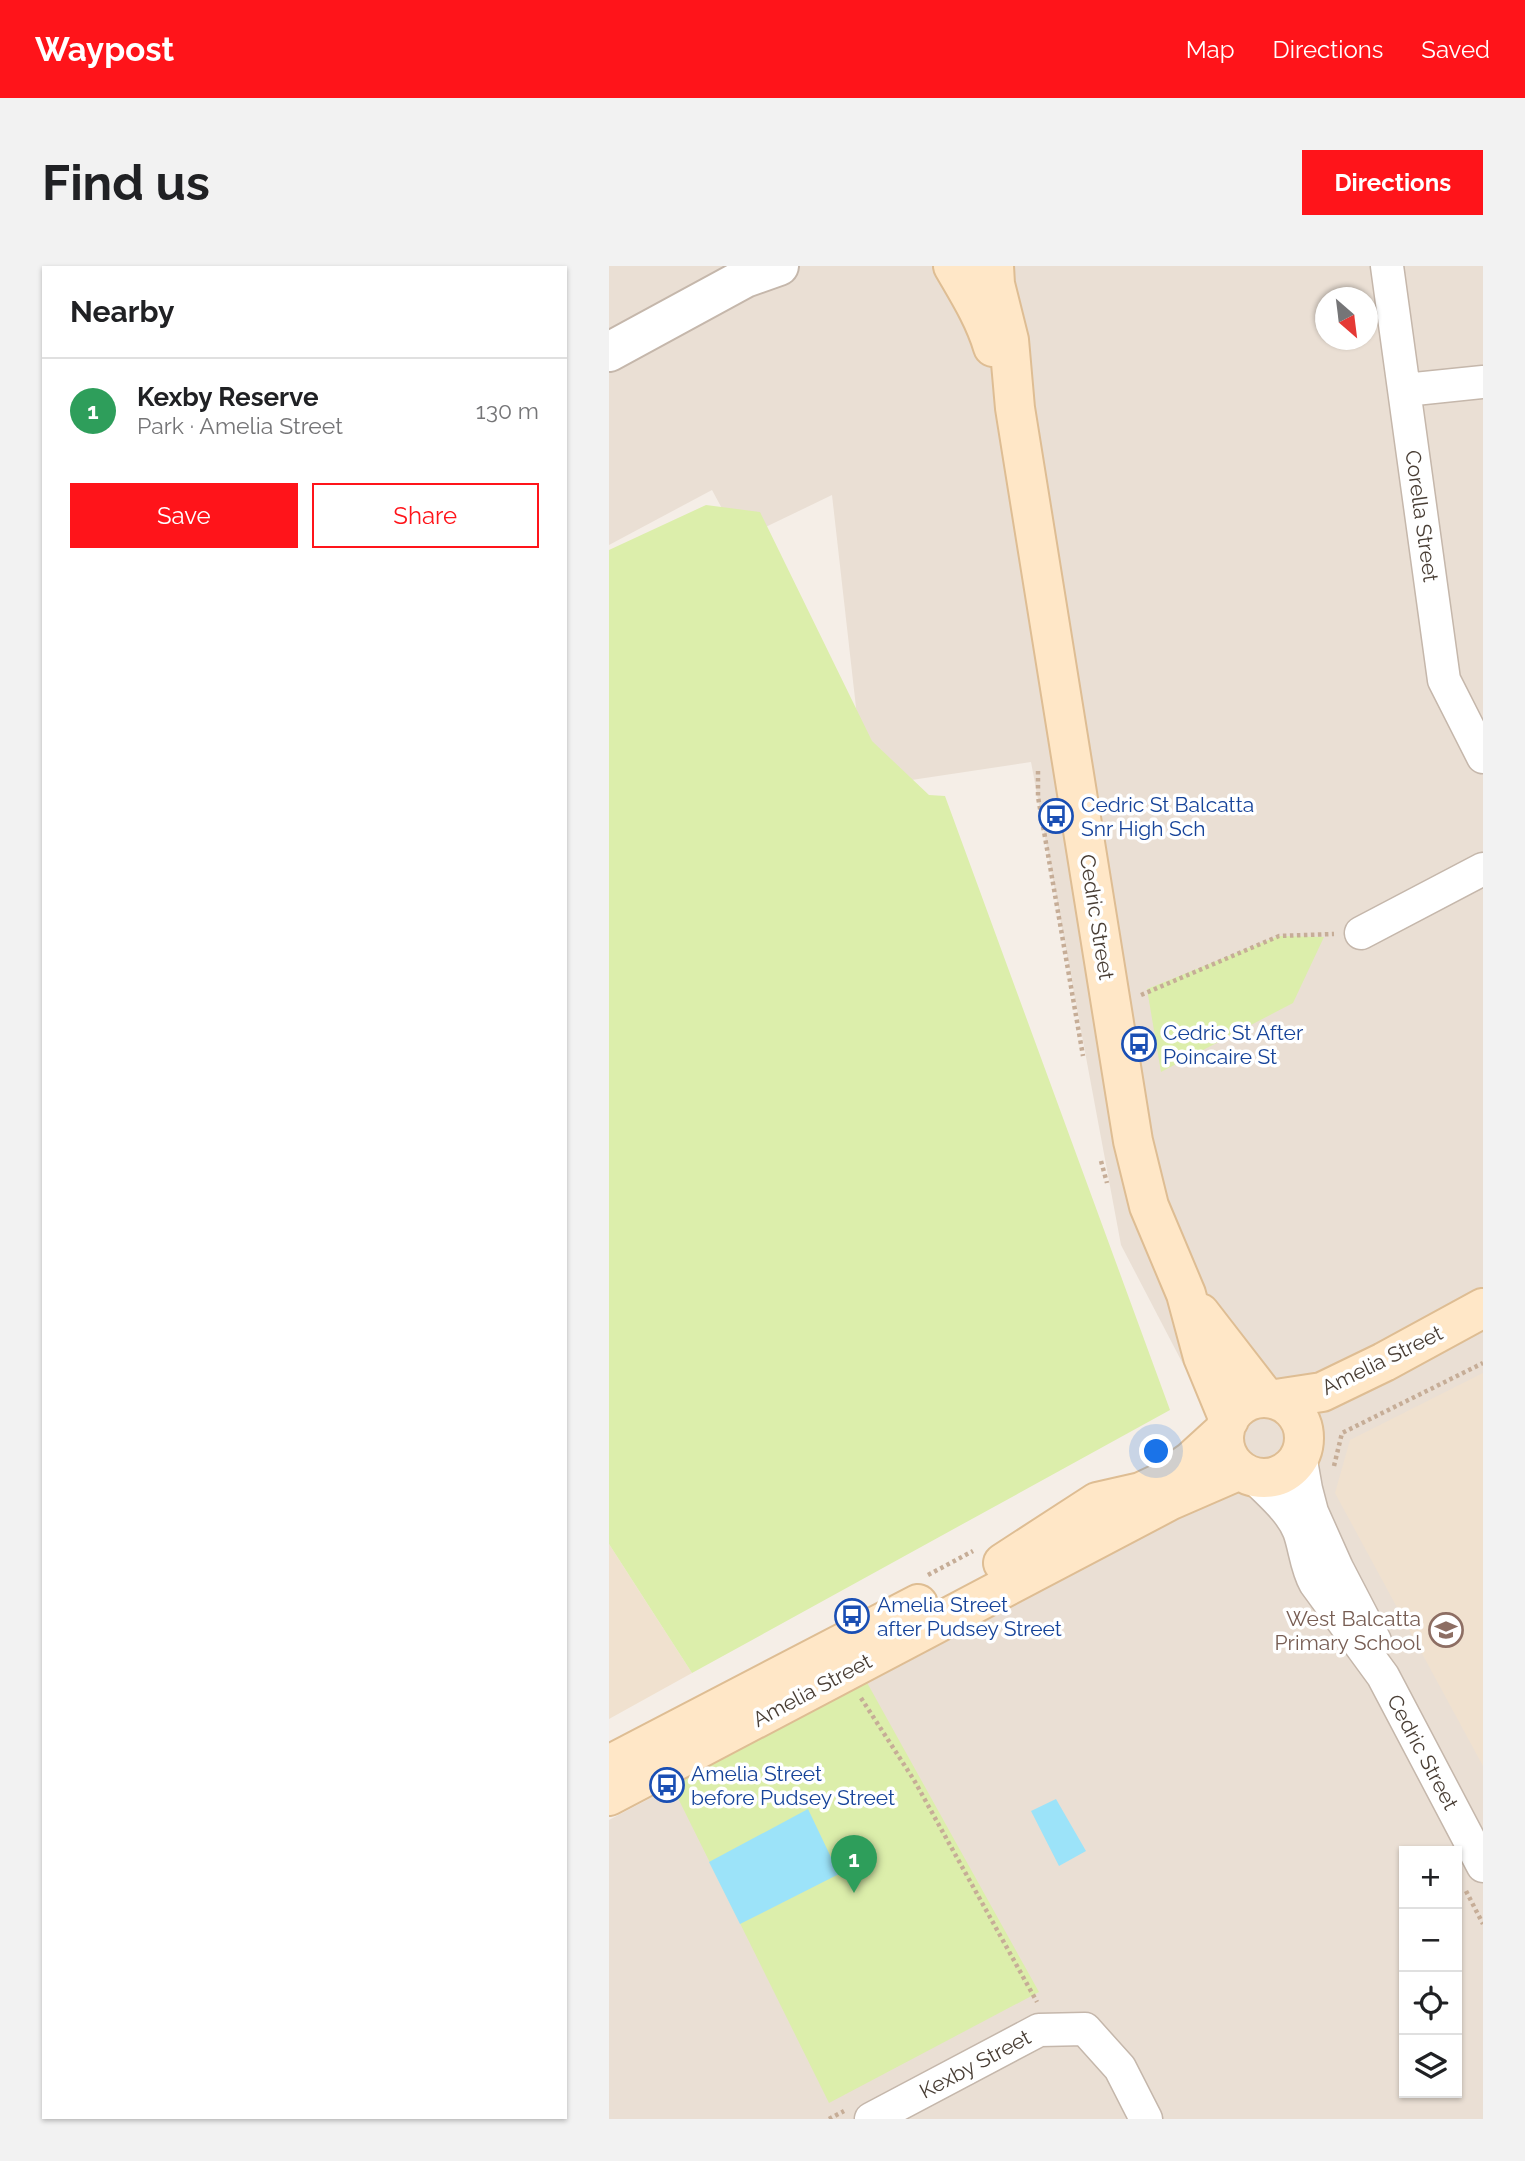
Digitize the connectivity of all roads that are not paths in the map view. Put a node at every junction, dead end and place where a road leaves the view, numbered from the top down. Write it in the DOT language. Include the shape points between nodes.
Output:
graph roads {
  1 [pos="779,266"];
  2 [pos="953,266"];
  3 [pos="994,266"];
  4 [pos="1387,266"];
  5 [pos="609,352"];
  6 [pos="1483,382"];
  7 [pos="1405,390"];
  8 [pos="1015,408"];
  9 [pos="1483,757"];
  10 [pos="1483,869"];
  11 [pos="1361,933"];
  12 [pos="1186,1294"];
  13 [pos="1483,1308"];
  14 [pos="1483,1334"];
  15 [pos="1271,1398"];
  16 [pos="1227,1425"];
  17 [pos="1312,1455"];
  18 [pos="1247,1473"];
  19 [pos="1383,1676"];
  20 [pos="609,1765"];
  21 [pos="609,1796"];
  22 [pos="1472,1875"];
  23 [pos="862,2113"];
  24 [pos="1146,2119"];
  1 -- 5 [label="street" via="745,278"];
  2 -- 8 [label="main road, Cedric Street" via="987,329"];
  3 -- 8 [label="main road, Cedric Street" via="1009,340"];
  4 -- 7 [label="street, Corella Street"];
  6 -- 7 [label="street"];
  7 -- 9 [label="street, Corella Street" via="1444,680"];
  8 -- 12 [label="main road, Cedric Street" via="1133,1141 1149,1206"];
  10 -- 11 [label="street"];
  12 -- 15 [label="main road, Cedric Street"];
  12 -- 16 [label="main road, Cedric Street"];
  13 -- 15 [label="main road, Amelia Street" via="1322,1392"];
  14 -- 17 [label="main road, Amelia Street" via="1333,1415"];
  15 -- 16 [label="main road" via="1244,1403"];
  15 -- 17 [label="main road" via="1295,1412"];
  16 -- 18 [label="main road" via="1227,1452"];
  16 -- 20 [label="main road, Amelia Street" via="1191,1461 1158,1484 1097,1502 993,1569"];
  17 -- 18 [label="main road" via="1268,1478"];
  17 -- 19 [label="street, Cedric Street" via="1306,1489 1312,1512 1378,1647"];
  18 -- 19 [label="street, Cedric Street" via="1293,1518 1314,1583"];
  18 -- 21 [label="main road, Amelia Street" via="1171,1500"];
  19 -- 22 [label="street, Cedric Street"];
  23 -- 24 [label="street, Kexby Street" via="1039,2030 1085,2029 1120,2068"];
}
